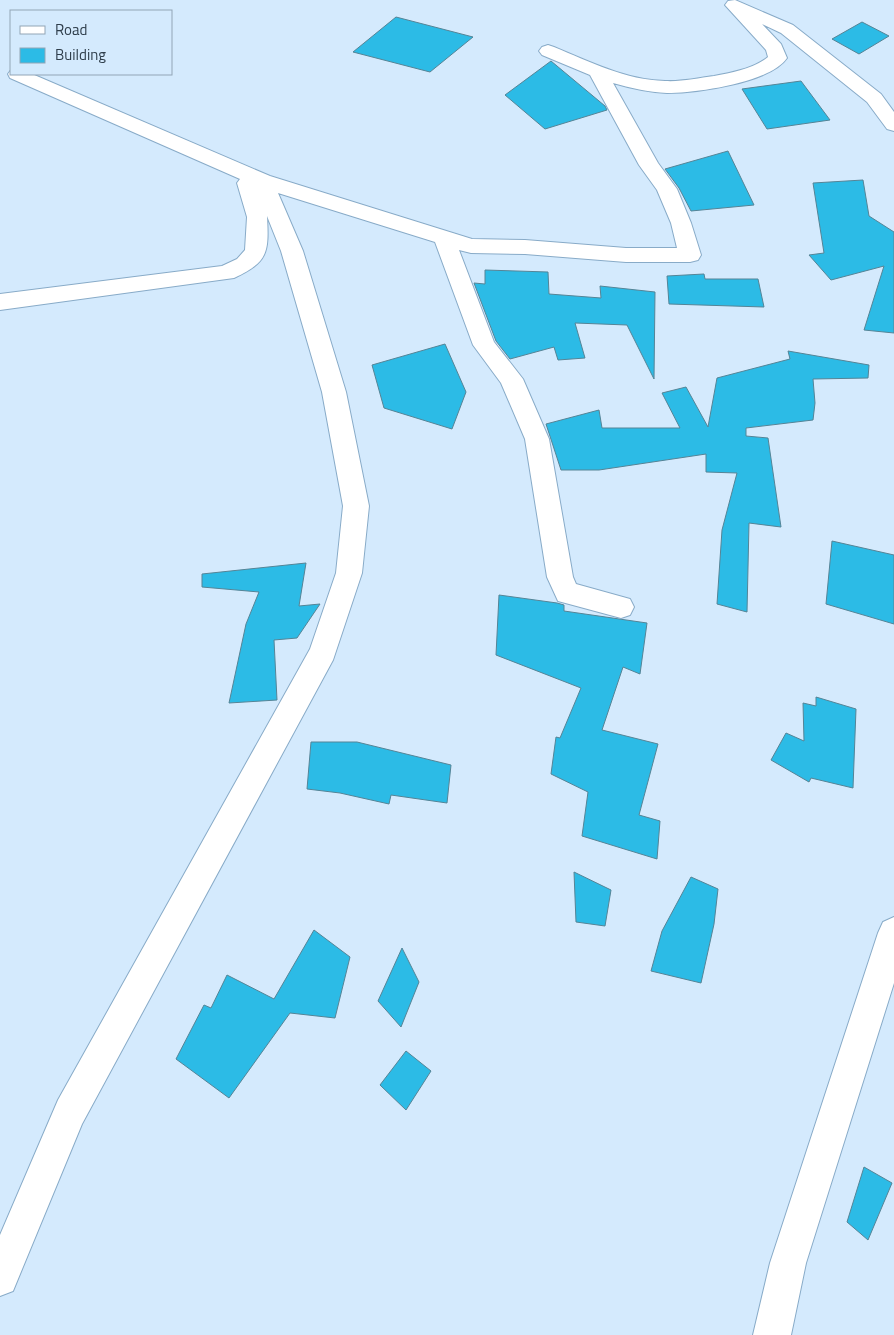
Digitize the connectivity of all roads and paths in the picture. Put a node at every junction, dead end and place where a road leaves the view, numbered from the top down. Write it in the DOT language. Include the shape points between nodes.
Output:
graph roads {
  1 [pos="727,2"];
  2 [pos="548,51"];
  3 [pos="597,71"];
  4 [pos="19,75"];
  5 [pos="894,125"];
  6 [pos="253,177"];
  7 [pos="443,236"];
  8 [pos="0,302"];
  9 [pos="621,607"];
  10 [pos="894,933"];
  11 [pos="0,1278"];
  12 [pos="772,1335"];
  1 -- 3 [label="street" via="775,48 778,58 769,66 741,76 664,87 628,81"];
  1 -- 5 [label="street" via="787,29 874,98"];
  2 -- 3 [label="street"];
  3 -- 7 [label="street" via="649,165 667,189 690,255 626,255 471,246"];
  4 -- 6 [label="street"];
  6 -- 7 [label="street"];
  6 -- 8 [label="street" via="256,252 245,264 226,272"];
  6 -- 11 [label="street" via="292,251 334,392 356,506 350,573 323,652 70,1112"];
  7 -- 9 [label="street" via="484,345 511,379 538,439 560,577 567,593"];
  10 -- 12 [label="street" via="788,1262"];
}
